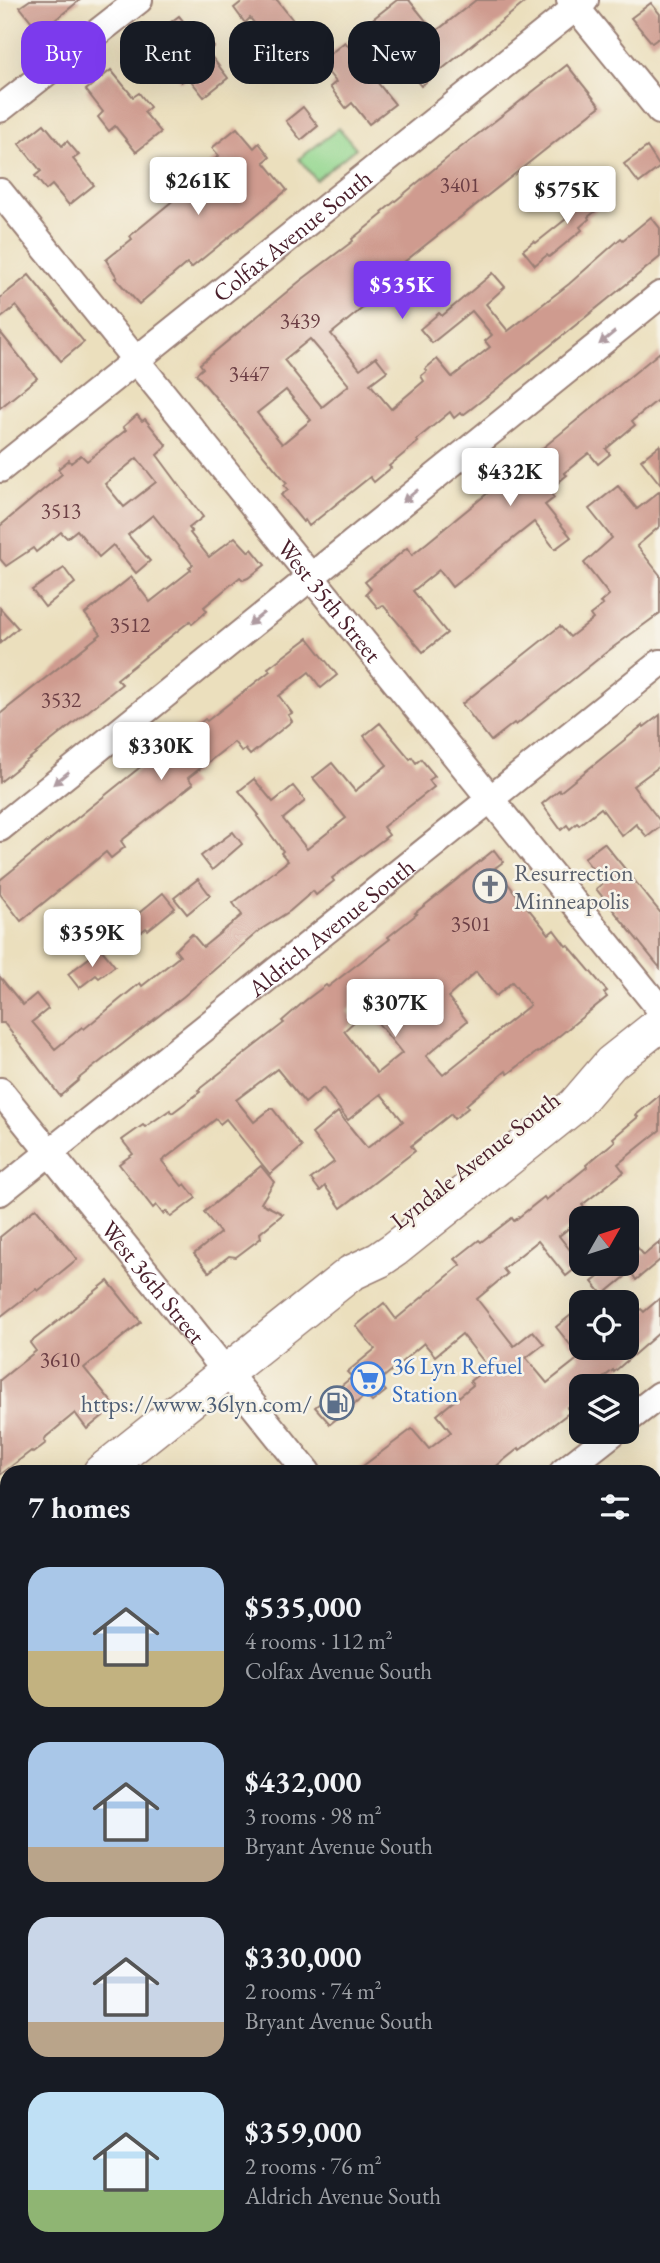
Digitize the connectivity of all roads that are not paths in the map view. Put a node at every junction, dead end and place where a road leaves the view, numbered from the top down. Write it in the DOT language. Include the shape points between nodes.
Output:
graph roads {
  1 [pos="139,0"];
  2 [pos="577,2"];
  3 [pos="0,109"];
  4 [pos="660,111"];
  5 [pos="0,192"];
  6 [pos="660,295"];
  7 [pos="136,360"];
  8 [pos="0,469"];
  9 [pos="309,576"];
  10 [pos="660,663"];
  11 [pos="490,800"];
  12 [pos="0,828"];
  13 [pos="660,1009"];
  14 [pos="660,1024"];
  15 [pos="0,1091"];
  16 [pos="49,1153"];
  17 [pos="0,1192"];
  18 [pos="226,1372"];
  19 [pos="660,1395"];
  20 [pos="639,1411"];
  21 [pos="599,1444"];
  22 [pos="110,1465"];
  23 [pos="301,1465"];
  24 [pos="572,1465"];
  1 -- 3 [label="street"];
  2 -- 4 [label="street"];
  2 -- 7 [label="street, Colfax Avenue South"];
  5 -- 7 [label="street, West 35th Street"];
  6 -- 9 [label="street, one-way"];
  7 -- 8 [label="street, Colfax Avenue South"];
  7 -- 9 [label="street, West 35th Street"];
  9 -- 11 [label="street, West 35th Street"];
  9 -- 12 [label="street, one-way"];
  10 -- 11 [label="street, Aldrich Avenue South"];
  11 -- 13 [label="street, West 35th Street"];
  11 -- 16 [label="street, Aldrich Avenue South"];
  14 -- 18 [label="main road, Lyndale Avenue South" via="611,1063 571,1084 393,1225 368,1248 351,1273"];
  15 -- 16 [label="street, West 36th Street"];
  16 -- 17 [label="street, Aldrich Avenue South"];
  16 -- 18 [label="street, West 36th Street"];
  18 -- 22 [label="main road, Lyndale Avenue South"];
  18 -- 23 [label="street, West 36th Street"];
  19 -- 20 [label="street"];
  21 -- 24 [label="street"];
}
